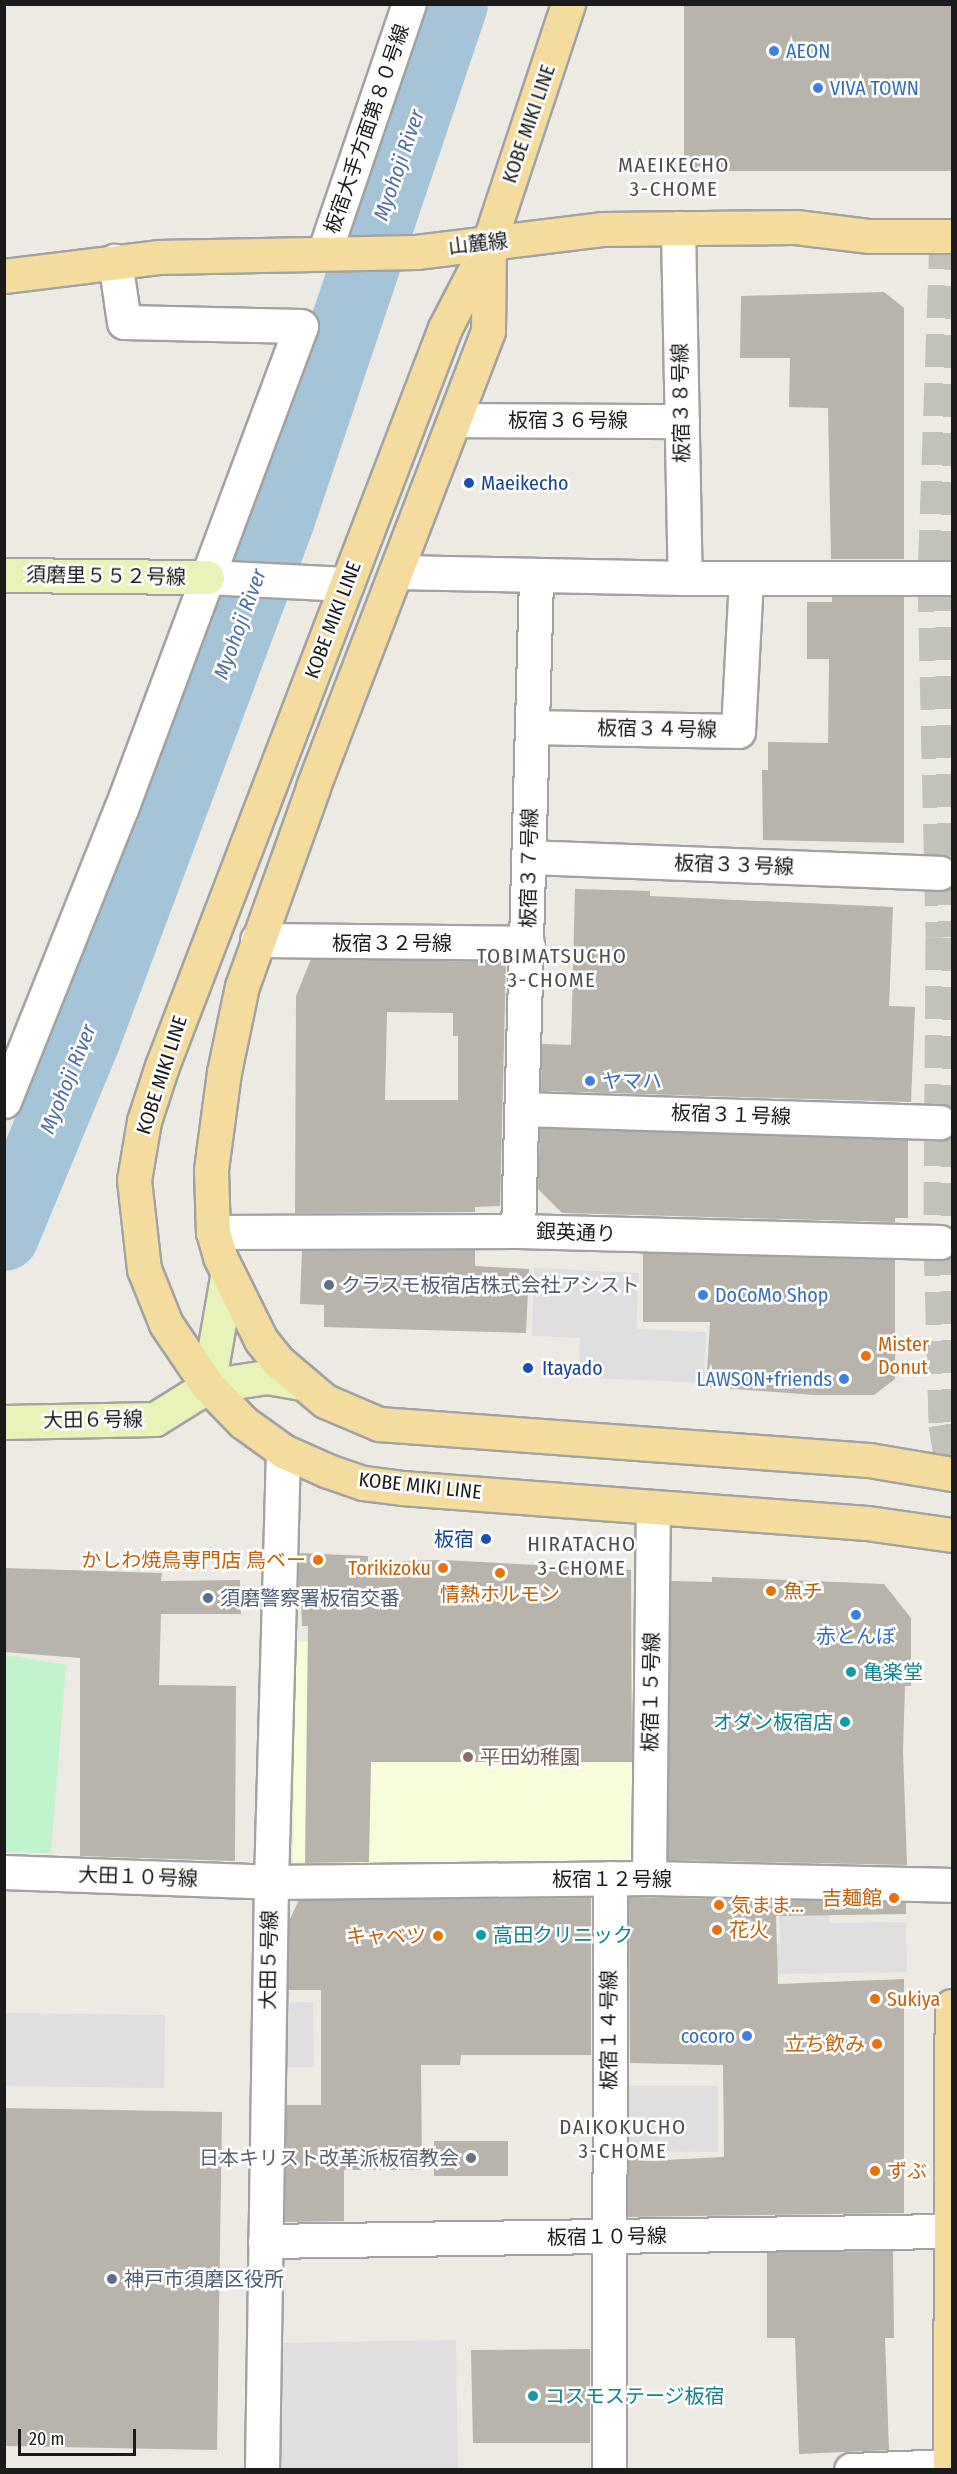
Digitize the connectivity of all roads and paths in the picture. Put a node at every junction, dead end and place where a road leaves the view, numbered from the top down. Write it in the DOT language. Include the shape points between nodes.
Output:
graph roads {
  1 [pos="409,4"];
  2 [pos="568,4"];
  3 [pos="678,228"];
  4 [pos="952,236"];
  5 [pos="489,243"];
  6 [pos="330,253"];
  7 [pos="115,261"];
  8 [pos="4,276"];
  9 [pos="455,420"];
  10 [pos="682,421"];
  11 [pos="398,572"];
  12 [pos="4,575"];
  13 [pos="219,577"];
  14 [pos="536,577"];
  15 [pos="686,578"];
  16 [pos="746,578"];
  17 [pos="944,578"];
  18 [pos="347,584"];
  19 [pos="532,727"];
  20 [pos="528,857"];
  21 [pos="940,873"];
  22 [pos="257,940"];
  23 [pos="527,943"];
  24 [pos="4,1101"];
  25 [pos="522,1109"];
  26 [pos="940,1122"];
  27 [pos="519,1231"];
  28 [pos="213,1232"];
  29 [pos="940,1242"];
  30 [pos="227,1277"];
  31 [pos="301,1383"];
  32 [pos="208,1386"];
  33 [pos="4,1422"];
  34 [pos="283,1451"];
  35 [pos="952,1474"];
  36 [pos="653,1507"];
  37 [pos="952,1535"];
  38 [pos="4,1872"];
  39 [pos="610,1878"];
  40 [pos="649,1878"];
  41 [pos="271,1882"];
  42 [pos="952,1885"];
  43 [pos="952,2006"];
  44 [pos="949,2231"];
  45 [pos="608,2237"];
  46 [pos="265,2241"];
  47 [pos="951,2467"];
  48 [pos="262,2469"];
  49 [pos="609,2469"];
  50 [pos="851,2469"];
  1 -- 6 [label="street, 板宿大手方面第８０号線"];
  2 -- 5 [label="main road, KOBE MIKI LINE"];
  3 -- 4 [label="main road, 山麓線" via="796,227 869,236"];
  3 -- 5 [label="main road, 山麓線" via="603,229"];
  3 -- 10 [label="street, 板宿３８号線"];
  5 -- 6 [label="main road, 山麓線" via="434,250"];
  5 -- 9 [label="main road, KOBE MIKI LINE" via="488,331"];
  5 -- 18 [label="main road, KOBE MIKI LINE" via="445,328"];
  6 -- 7 [label="main road, 山麓線" via="246,253"];
  7 -- 8 [label="main road, 山麓線"];
  7 -- 13 [label="street" via="124,322 301,326"];
  9 -- 10 [label="street, 板宿３６号線"];
  9 -- 11 [label="main road, KOBE MIKI LINE"];
  10 -- 15 [label="street, 板宿３８号線"];
  11 -- 14 [label="street"];
  11 -- 22 [label="main road, KOBE MIKI LINE"];
  12 -- 13 [label="street, 須磨里５５２号線"];
  13 -- 18 [label="street"];
  13 -- 24 [label="street"];
  14 -- 15 [label="street"];
  14 -- 19 [label="street, 板宿３７号線"];
  15 -- 16 [label="street"];
  16 -- 17 [label="street"];
  16 -- 19 [label="street, 板宿３４号線" via="738,731"];
  18 -- 32 [label="main road, KOBE MIKI LINE" via="162,1066 138,1152 135,1200 144,1269 166,1324"];
  19 -- 20 [label="street, 板宿３７号線"];
  20 -- 21 [label="street, 板宿３３号線"];
  20 -- 23 [label="street, 板宿３７号線"];
  22 -- 23 [label="street, 板宿３２号線"];
  22 -- 28 [label="main road, KOBE MIKI LINE" via="235,1015 217,1114 212,1170"];
  23 -- 25 [label="street, 板宿３７号線"];
  25 -- 26 [label="street, 板宿３１号線"];
  25 -- 27 [label="street, 板宿３７号線"];
  27 -- 28 [label="street, 銀英通り"];
  27 -- 29 [label="street, 銀英通り"];
  28 -- 30 [label="main road, KOBE MIKI LINE"];
  30 -- 31 [label="main road, KOBE MIKI LINE" via="261,1340"];
  30 -- 32 [label="street"];
  31 -- 32 [label="street" via="267,1377"];
  31 -- 35 [label="main road, KOBE MIKI LINE" via="325,1401 380,1424 869,1460"];
  32 -- 33 [label="street, 大田６号線" via="155,1419"];
  32 -- 34 [label="main road, KOBE MIKI LINE" via="243,1422"];
  34 -- 36 [label="main road, KOBE MIKI LINE" via="363,1483"];
  34 -- 41 [label="street, 大田５号線"];
  36 -- 37 [label="main road, KOBE MIKI LINE" via="867,1522"];
  36 -- 40 [label="street, 板宿１５号線"];
  38 -- 41 [label="street, 大田１０号線"];
  39 -- 40 [label="street, 板宿１２号線"];
  39 -- 41 [label="street, 板宿１２号線"];
  39 -- 45 [label="street, 板宿１４号線"];
  40 -- 42 [label="street, 板宿１２号線"];
  41 -- 46 [label="street, 大田５号線"];
  43 -- 44 [label="main road"];
  44 -- 45 [label="street, 板宿１０号線"];
  44 -- 47 [label="main road"];
  45 -- 46 [label="street, 板宿１０号線"];
  45 -- 49 [label="street, 板宿１４号線"];
  46 -- 48 [label="street, 大田５号線"];
  47 -- 50 [label="street"];
}
